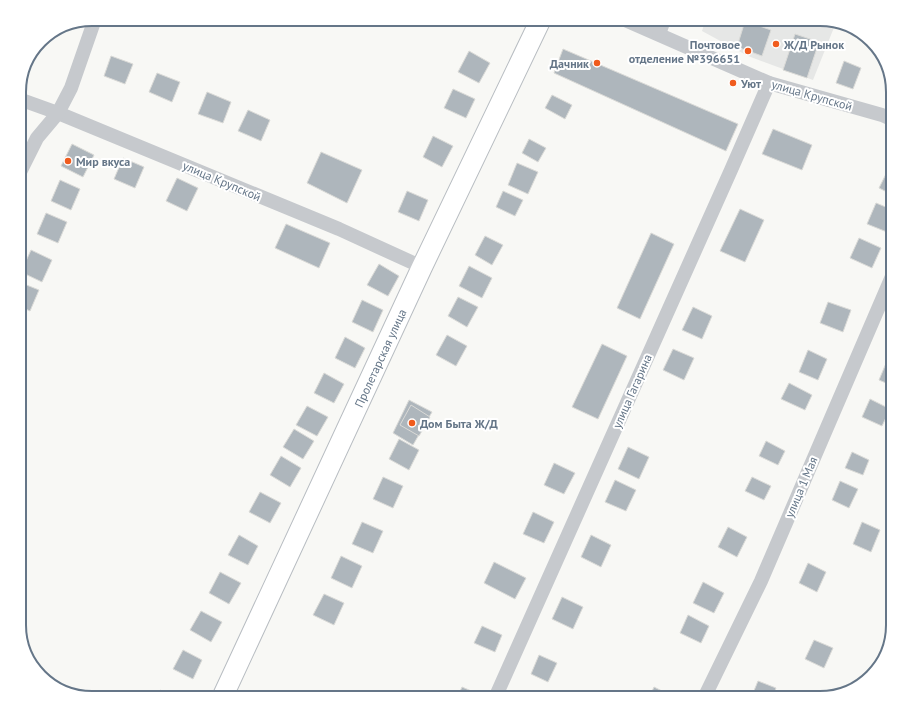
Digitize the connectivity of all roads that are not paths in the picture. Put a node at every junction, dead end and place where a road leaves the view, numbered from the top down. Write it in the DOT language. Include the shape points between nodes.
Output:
graph roads {
  1 [pos="93,26"];
  2 [pos="538,26"];
  3 [pos="640,26"];
  4 [pos="662,26"];
  5 [pos="659,34"];
  6 [pos="769,83"];
  7 [pos="26,102"];
  8 [pos="58,113"];
  9 [pos="886,117"];
  10 [pos="26,160"];
  11 [pos="422,267"];
  12 [pos="886,290"];
  13 [pos="225,691"];
  14 [pos="498,691"];
  15 [pos="707,691"];
  1 -- 8 [label="street" via="71,88"];
  2 -- 11 [label="main road, Пролетарская улица"];
  3 -- 5 [label="street, улица Крупской"];
  4 -- 5 [label="street"];
  5 -- 6 [label="street, улица Крупской"];
  6 -- 9 [label="street, улица Крупской"];
  6 -- 14 [label="street, улица Гагарина"];
  7 -- 8 [label="street, улица Крупской"];
  8 -- 10 [label="street" via="37,138"];
  8 -- 11 [label="street, улица Крупской" via="339,229"];
  11 -- 13 [label="main road, Пролетарская улица"];
  12 -- 15 [label="street, улица 1 Мая" via="761,580"];
}
